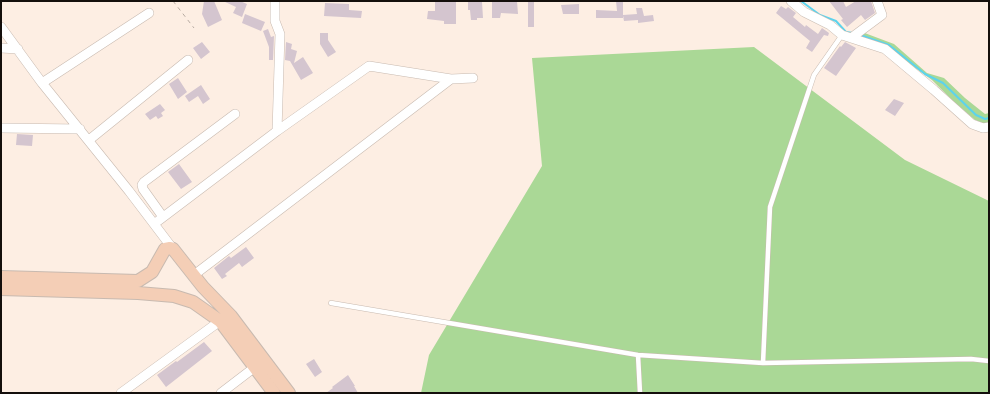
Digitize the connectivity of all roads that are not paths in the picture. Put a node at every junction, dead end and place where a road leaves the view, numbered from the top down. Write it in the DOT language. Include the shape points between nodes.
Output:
graph roads {
  1 [pos="275,1"];
  2 [pos="790,1"];
  3 [pos="877,1"];
  4 [pos="149,13"];
  5 [pos="1,27"];
  6 [pos="846,37"];
  7 [pos="1,48"];
  8 [pos="18,49"];
  9 [pos="188,60"];
  10 [pos="473,78"];
  11 [pos="451,79"];
  12 [pos="42,83"];
  13 [pos="235,114"];
  14 [pos="989,127"];
  15 [pos="1,128"];
  16 [pos="80,129"];
  17 [pos="276,130"];
  18 [pos="89,140"];
  19 [pos="163,217"];
  20 [pos="154,224"];
  21 [pos="173,249"];
  22 [pos="194,275"];
  23 [pos="1,277"];
  24 [pos="138,287"];
  25 [pos="1,289"];
  26 [pos="331,303"];
  27 [pos="220,321"];
  28 [pos="638,355"];
  29 [pos="989,361"];
  30 [pos="763,363"];
  31 [pos="255,367"];
  32 [pos="121,393"];
  33 [pos="221,393"];
  34 [pos="274,393"];
  35 [pos="289,393"];
  36 [pos="640,393"];
  1 -- 17 [label="street" via="275,21 280,34"];
  2 -- 6 [label="street"];
  3 -- 6 [label="street" via="882,15"];
  4 -- 12 [label="street"];
  5 -- 8 [label="street"];
  6 -- 14 [label="street" via="885,49 972,124"];
  6 -- 30 [label="lane" via="814,75 770,207"];
  7 -- 8 [label="street"];
  8 -- 12 [label="street"];
  9 -- 18 [label="street"];
  10 -- 11 [label="street"];
  11 -- 17 [label="street" via="369,66"];
  11 -- 22 [label="street"];
  12 -- 16 [label="street"];
  13 -- 19 [label="street" via="144,182 143,189"];
  15 -- 16 [label="street"];
  16 -- 18 [label="street"];
  17 -- 19 [label="street"];
  18 -- 20 [label="street"];
  19 -- 20 [label="street"];
  20 -- 21 [label="street"];
  21 -- 22 [label="main road"];
  21 -- 24 [label="main road" via="165,249 152,272"];
  22 -- 35 [label="main road" via="231,316"];
  23 -- 24 [label="main road"];
  24 -- 25 [label="main road"];
  24 -- 27 [label="main road" via="193,302"];
  26 -- 28 [label="lane"];
  27 -- 31 [label="main road"];
  27 -- 32 [label="street"];
  28 -- 30 [label="lane"];
  28 -- 36 [label="lane"];
  29 -- 30 [label="lane"];
  31 -- 33 [label="street"];
  31 -- 34 [label="main road"];
}
